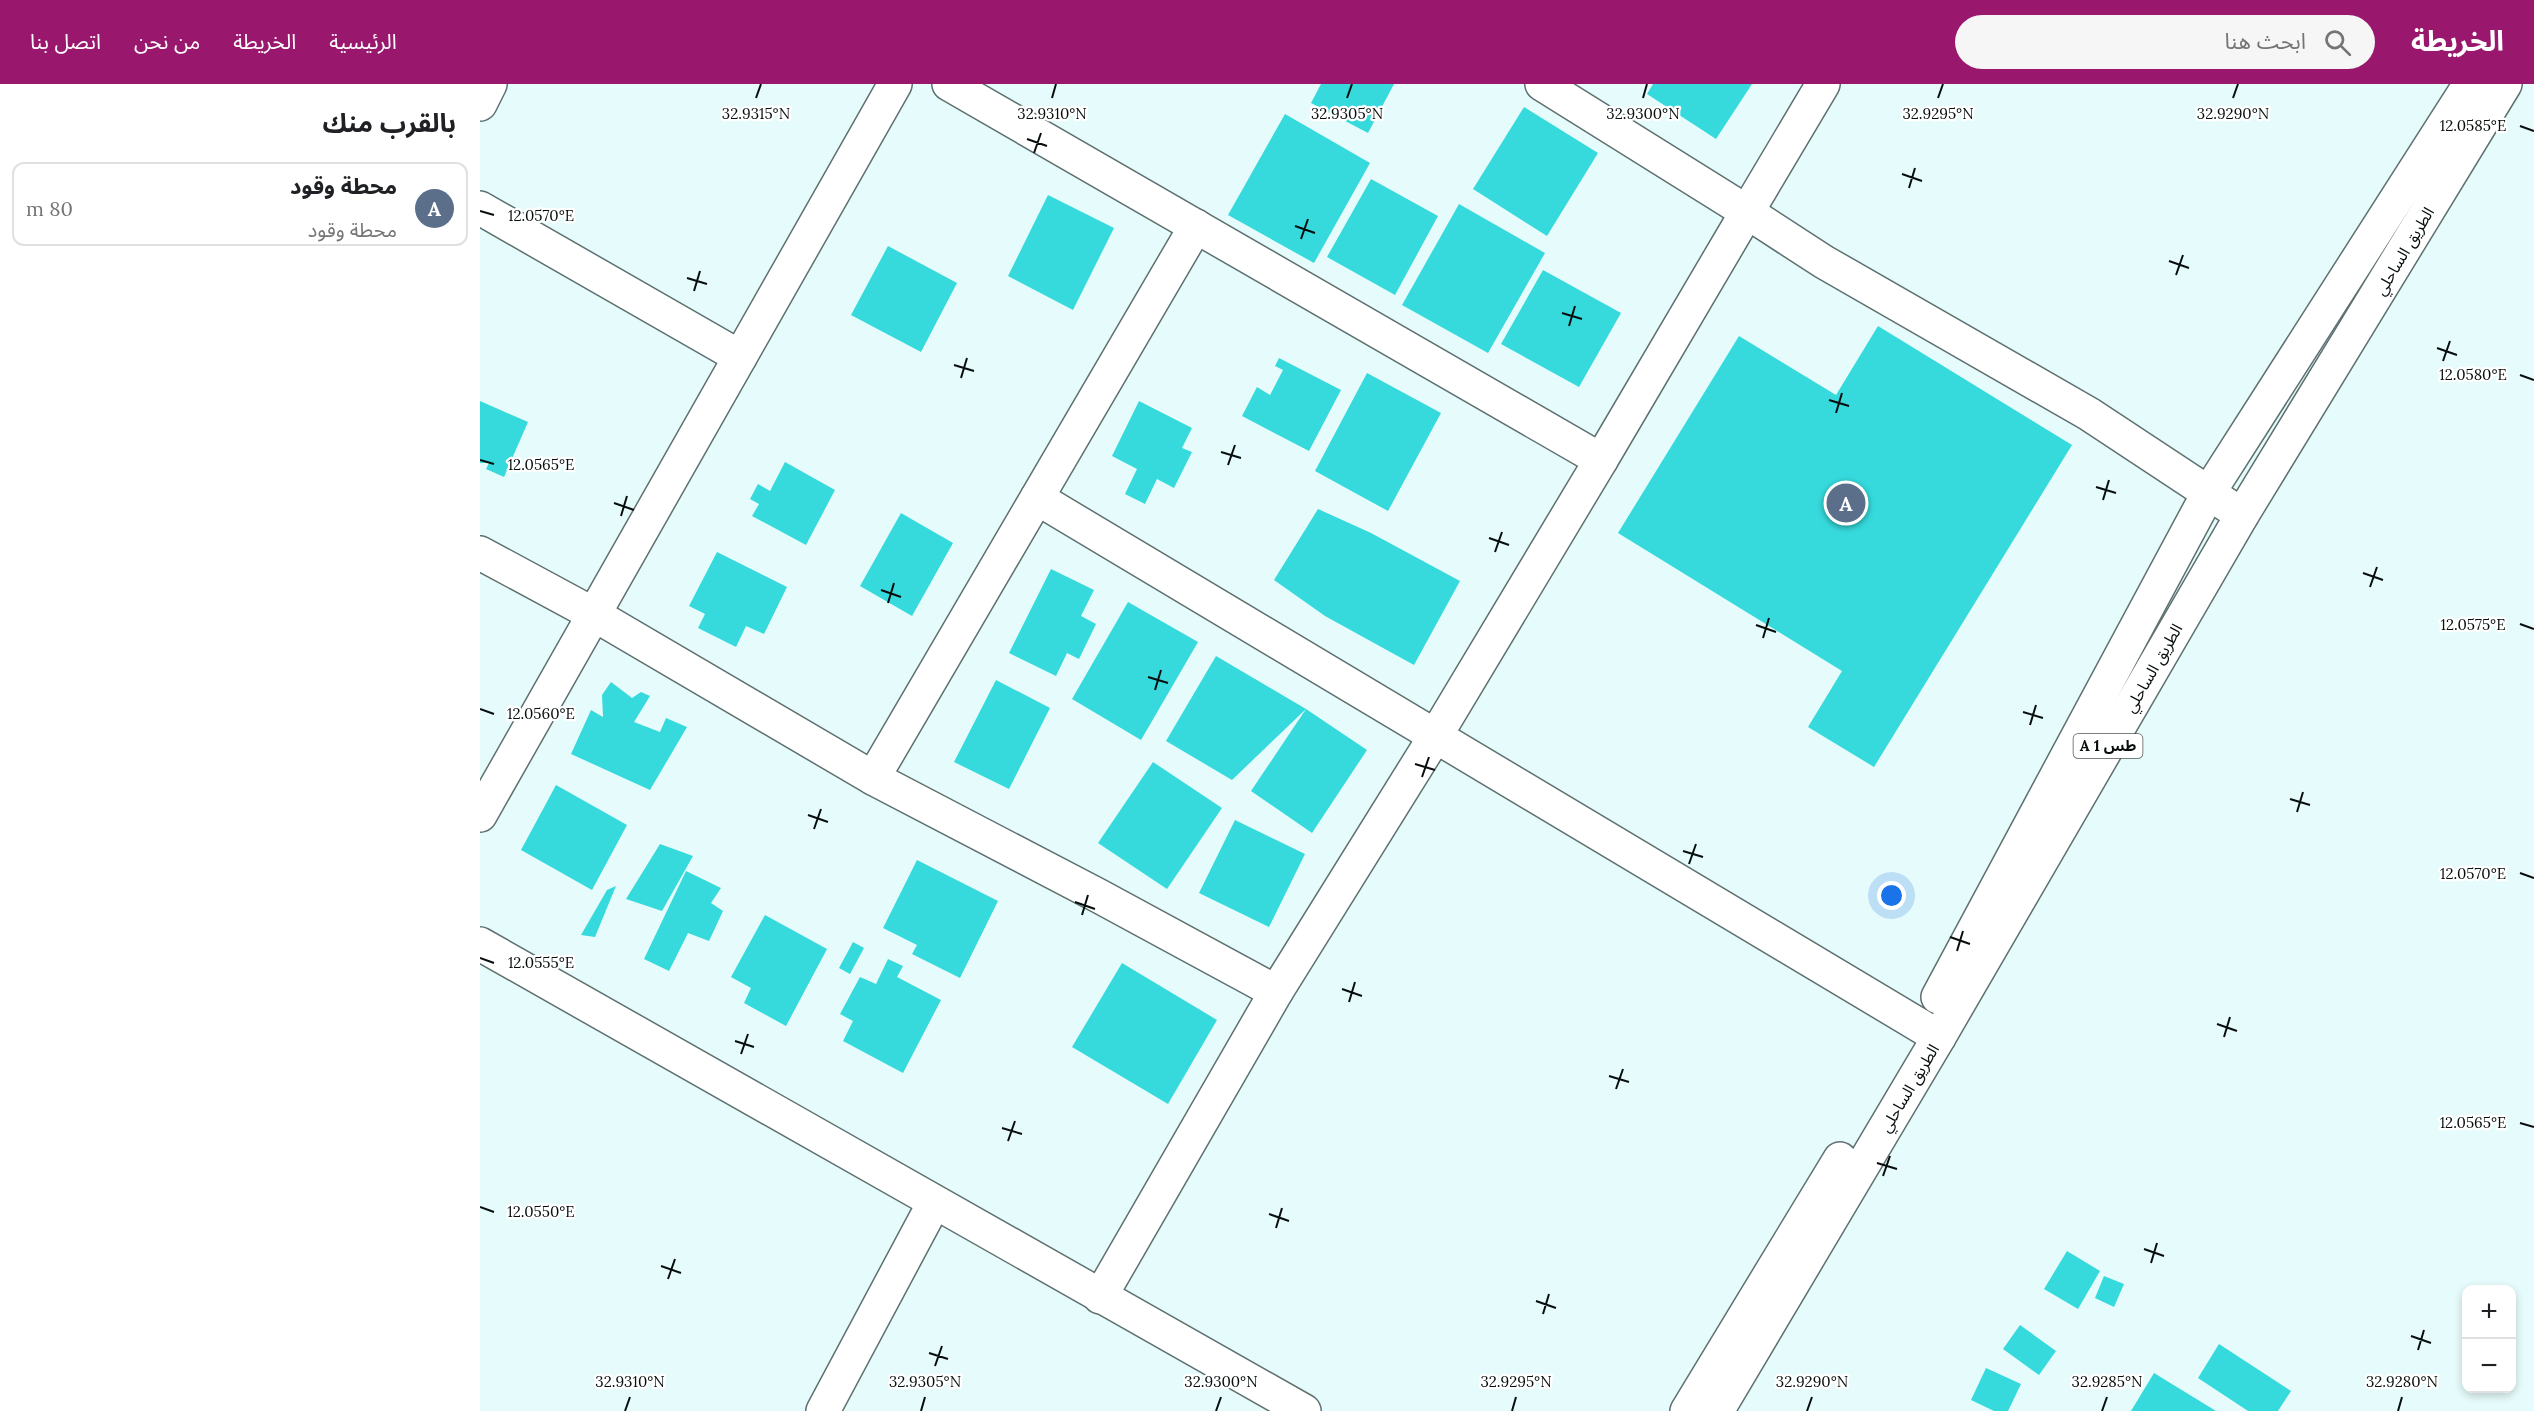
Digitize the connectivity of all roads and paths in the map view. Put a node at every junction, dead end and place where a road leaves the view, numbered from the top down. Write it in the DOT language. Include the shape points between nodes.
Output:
graph roads {
  1 [pos="490,84"];
  2 [pos="895,84"];
  3 [pos="949,84"];
  4 [pos="1542,84"];
  5 [pos="1823,84"];
  6 [pos="2470,84"];
  7 [pos="2505,84"];
  8 [pos="480,104"];
  9 [pos="480,208"];
  10 [pos="1747,212"];
  11 [pos="1196,226"];
  12 [pos="740,357"];
  13 [pos="1601,460"];
  14 [pos="2210,492"];
  15 [pos="1037,498"];
  16 [pos="2242,515"];
  17 [pos="480,553"];
  18 [pos="596,615"];
  19 [pos="1436,735"];
  20 [pos="873,778"];
  21 [pos="480,815"];
  22 [pos="480,944"];
  23 [pos="1276,992"];
  24 [pos="1931,1031"];
  25 [pos="934,1203"];
  26 [pos="1100,1297"];
  27 [pos="823,1411"];
  28 [pos="1304,1411"];
  29 [pos="1687,1411"];
  30 [pos="1717,1411"];
  1 -- 8 [label="main road"];
  2 -- 12 [label="main road"];
  3 -- 11 [label="main road"];
  4 -- 10 [label="main road"];
  5 -- 10 [label="main road"];
  6 -- 14 [label="main road, A 1 طس"];
  7 -- 16 [label="main road, الطريق الساحلي / A 1 طس"];
  9 -- 12 [label="main road"];
  10 -- 13 [label="main road"];
  10 -- 14 [label="main road" via="1824,262 2089,414"];
  11 -- 13 [label="main road"];
  11 -- 15 [label="main road"];
  12 -- 18 [label="main road"];
  13 -- 19 [label="main road"];
  14 -- 16 [label="main road"];
  14 -- 24 [label="main road, A 1 طس"];
  15 -- 19 [label="main road"];
  15 -- 20 [label="main road"];
  16 -- 24 [label="main road, الطريق الساحلي / A 1 طس"];
  17 -- 18 [label="main road"];
  18 -- 20 [label="main road"];
  18 -- 21 [label="main road"];
  19 -- 23 [label="main road"];
  19 -- 24 [label="main road"];
  20 -- 23 [label="main road"];
  22 -- 25 [label="main road"];
  23 -- 26 [label="main road"];
  24 -- 29 [label="main road, A 1 طس"];
  24 -- 30 [label="main road, الطريق الساحلي / A 1 طس"];
  25 -- 26 [label="main road"];
  25 -- 27 [label="main road"];
  26 -- 28 [label="main road"];
}
